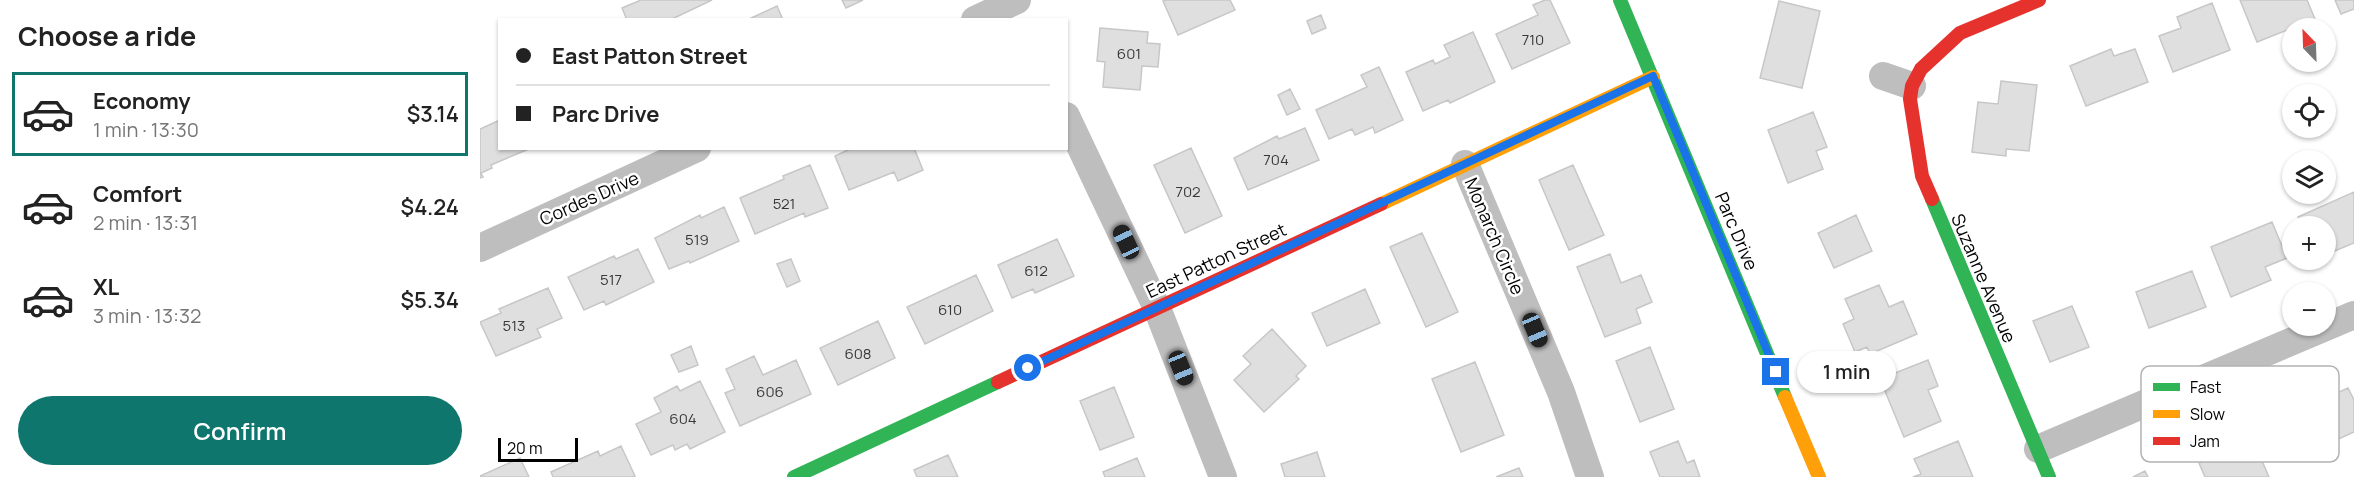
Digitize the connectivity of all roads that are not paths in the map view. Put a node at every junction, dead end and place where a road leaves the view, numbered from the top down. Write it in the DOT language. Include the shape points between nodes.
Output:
graph roads {
  1 [pos="1620,0"];
  2 [pos="2039,0"];
  3 [pos="1016,5"];
  4 [pos="980,18"];
  5 [pos="1653,76"];
  6 [pos="1883,76"];
  7 [pos="1912,86"];
  8 [pos="1068,120"];
  9 [pos="693,150"];
  10 [pos="1465,164"];
  11 [pos="480,248"];
  12 [pos="1157,308"];
  13 [pos="2354,315"];
  14 [pos="2234,366"];
  15 [pos="2141,405"];
  16 [pos="2038,449"];
  17 [pos="839,468"];
  18 [pos="794,477"];
  19 [pos="1223,477"];
  20 [pos="1590,477"];
  21 [pos="1819,477"];
  22 [pos="2049,477"];
  1 -- 5 [label="street, Parc Drive"];
  2 -- 7 [label="street" via="1960,33 1921,69"];
  3 -- 4 [label="street"];
  5 -- 10 [label="street, East Patton Street"];
  5 -- 21 [label="street, Parc Drive"];
  6 -- 7 [label="street"];
  7 -- 16 [label="street, Suzanne Avenue" via="1910,99 1922,176"];
  8 -- 12 [label="street"];
  9 -- 11 [label="street, Cordes Drive"];
  10 -- 12 [label="street, East Patton Street"];
  10 -- 20 [label="street, Monarch Circle" via="1561,392"];
  12 -- 17 [label="street, East Patton Street"];
  12 -- 19 [label="street"];
  13 -- 14 [label="street"];
  15 -- 16 [label="street"];
  16 -- 22 [label="street, Suzanne Avenue"];
  17 -- 18 [label="street, East Patton Street"];
}
